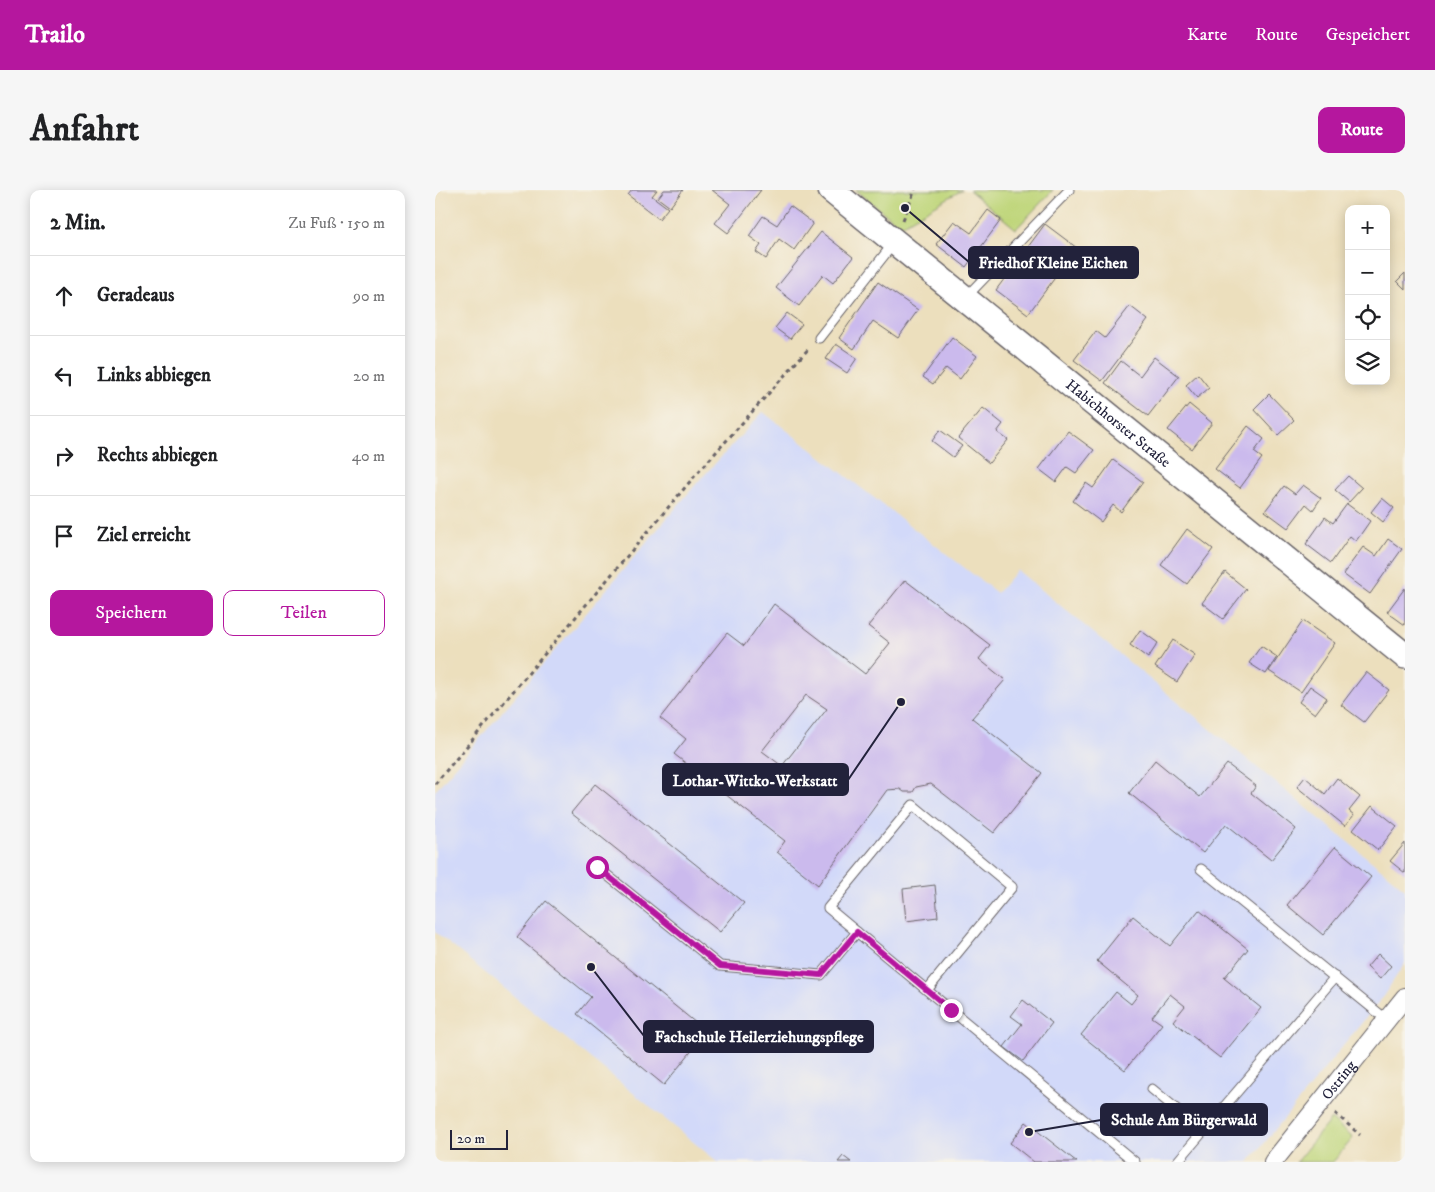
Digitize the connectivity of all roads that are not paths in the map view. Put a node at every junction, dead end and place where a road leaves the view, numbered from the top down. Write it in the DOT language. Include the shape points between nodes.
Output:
graph roads {
  1 [pos="831,190"];
  2 [pos="1069,190"];
  3 [pos="895,242"];
  4 [pos="965,298"];
  5 [pos="819,338"];
  6 [pos="1405,656"];
  7 [pos="597,867"];
  8 [pos="1201,869"];
  9 [pos="857,932"];
  10 [pos="1335,977"];
  11 [pos="927,990"];
  12 [pos="1403,1003"];
  13 [pos="1387,1020"];
  14 [pos="1152,1088"];
  15 [pos="1203,1131"];
  16 [pos="1135,1162"];
  17 [pos="1177,1162"];
  18 [pos="1273,1162"];
  1 -- 3 [label="main road, Habichhorster Straße"];
  2 -- 4 [label="lane"];
  3 -- 4 [label="main road, Habichhorster Straße"];
  3 -- 5 [label="lane"];
  4 -- 6 [label="main road, Habichhorster Straße"];
  7 -- 9 [label="lane" via="720,966 821,975"];
  8 -- 10 [label="lane"];
  9 -- 11 [label="lane"];
  9 -- 11 [label="lane" via="828,908 913,805 1011,887"];
  10 -- 13 [label="lane"];
  10 -- 15 [label="lane"];
  11 -- 16 [label="lane"];
  12 -- 13 [label="street, Ostring"];
  13 -- 18 [label="street, Ostring"];
  14 -- 15 [label="lane"];
  15 -- 17 [label="lane"];
}
